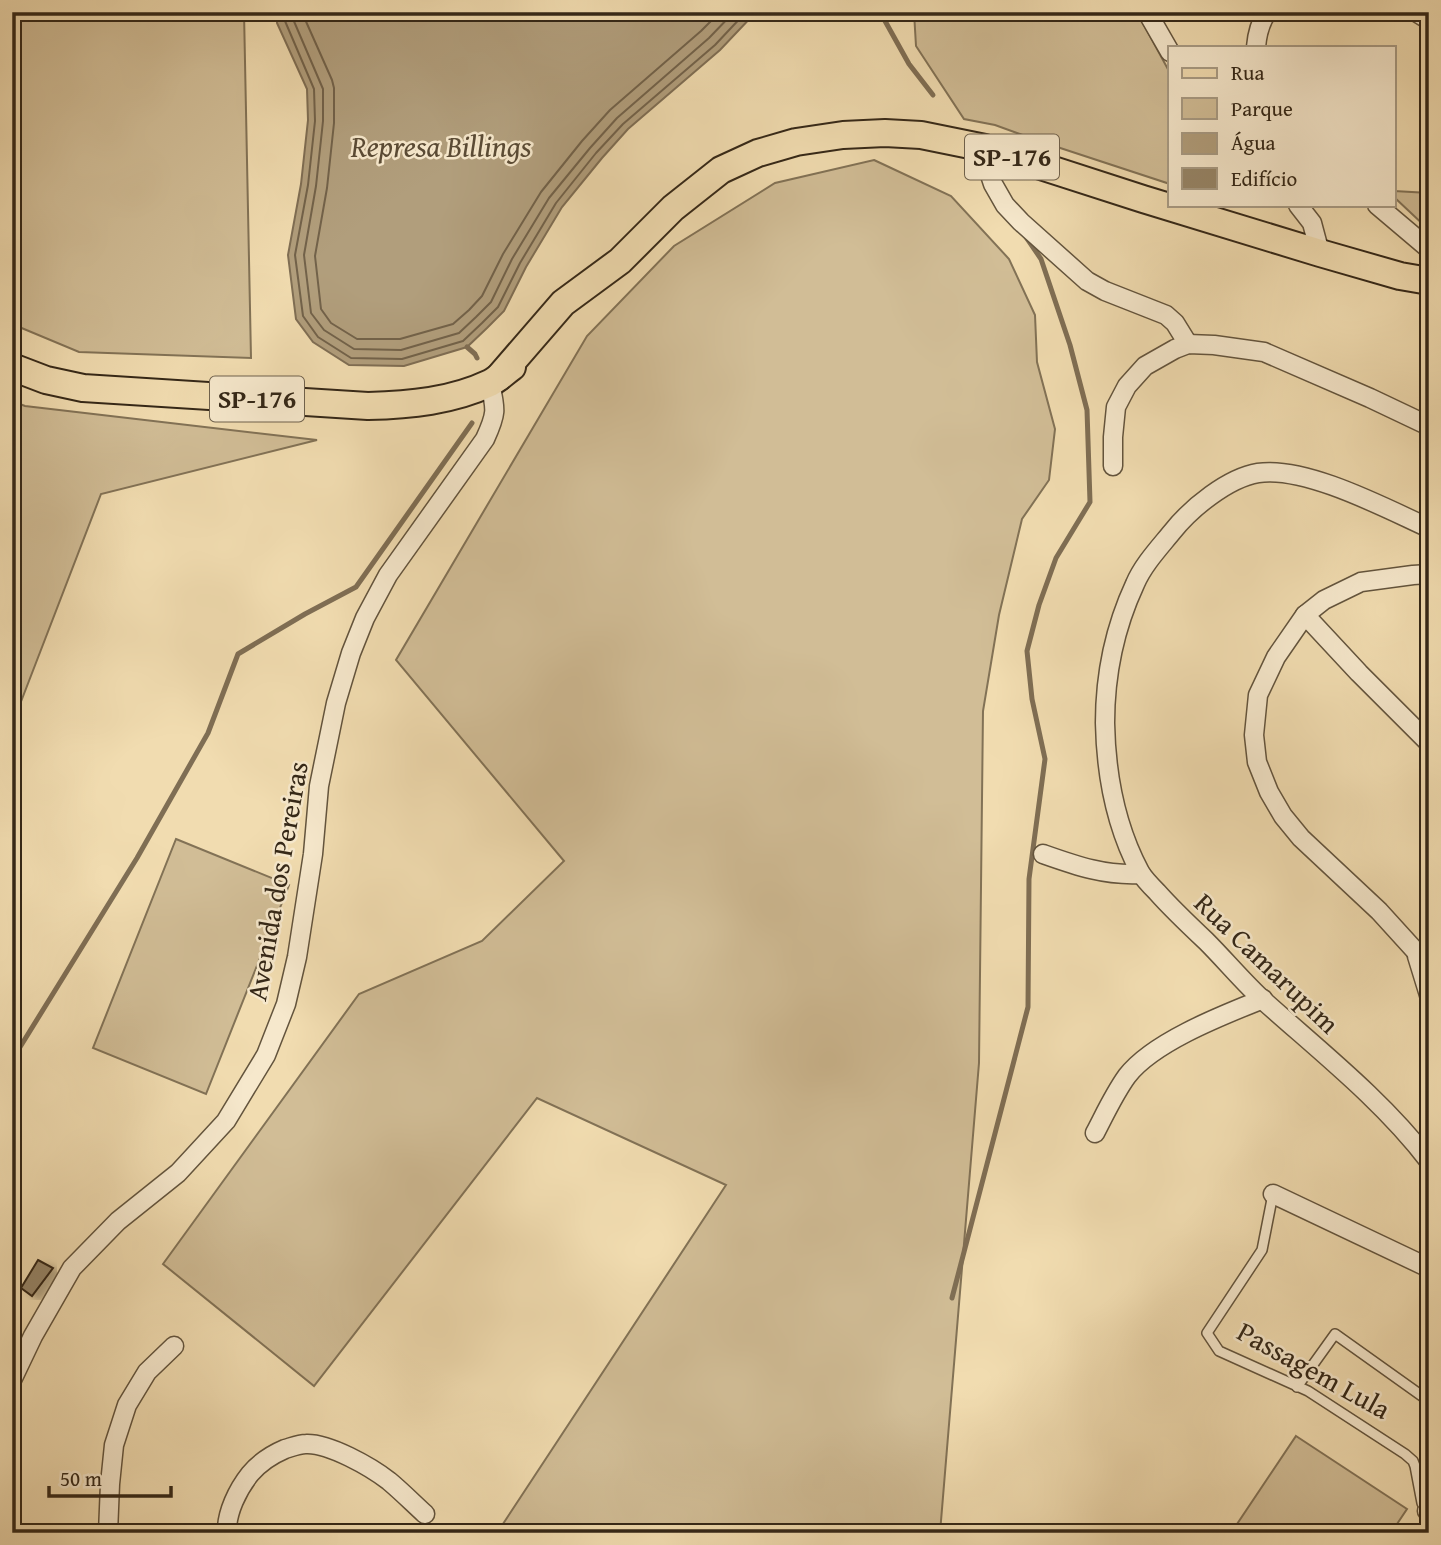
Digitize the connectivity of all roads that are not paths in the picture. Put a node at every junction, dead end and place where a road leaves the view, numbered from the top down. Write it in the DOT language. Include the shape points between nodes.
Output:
graph roads {
  1 [pos="1147,12"];
  2 [pos="1267,12"];
  3 [pos="1416,12"];
  4 [pos="1429,20"];
  5 [pos="1256,46"];
  6 [pos="1168,49"];
  7 [pos="985,148"];
  8 [pos="1299,206"];
  9 [pos="1378,206"];
  10 [pos="1429,248"];
  11 [pos="1320,253"];
  12 [pos="1429,281"];
  13 [pos="1188,344"];
  14 [pos="12,367"];
  15 [pos="495,380"];
  16 [pos="1429,426"];
  17 [pos="1113,466"];
  18 [pos="1429,528"];
  19 [pos="1429,574"];
  20 [pos="1305,615"];
  21 [pos="1427,739"];
  22 [pos="1043,854"];
  23 [pos="1141,874"];
  24 [pos="1422,959"];
  25 [pos="1429,995"];
  26 [pos="1263,999"];
  27 [pos="1095,1133"];
  28 [pos="1429,1161"];
  29 [pos="1273,1194"];
  30 [pos="1429,1268"];
  31 [pos="174,1346"];
  32 [pos="12,1380"];
  33 [pos="1297,1387"];
  34 [pos="1429,1401"];
  35 [pos="1428,1512"];
  36 [pos="425,1514"];
  37 [pos="108,1533"];
  38 [pos="228,1533"];
  1 -- 6 [label="street"];
  2 -- 5 [label="street"];
  3 -- 4 [label="street"];
  7 -- 11 [label="main road, SP-176"];
  7 -- 13 [label="street" via="993,184 1021,222 1087,281 1166,315"];
  7 -- 15 [label="main road, SP-176" via="921,135 831,137 758,153 721,170 673,208 620,261 563,303"];
  8 -- 11 [label="street" via="1312,223"];
  9 -- 10 [label="street"];
  11 -- 12 [label="main road, SP-176"];
  13 -- 16 [label="street" via="1264,352"];
  13 -- 17 [label="street" via="1145,366 1127,386 1116,407"];
  14 -- 15 [label="main road, SP-176" via="83,388 368,406 426,403"];
  15 -- 32 [label="street, Avenida dos Pereiras" via="495,418 485,439 388,575 351,653 319,786 310,878 294,969 266,1055 226,1121 178,1173 118,1221 72,1268"];
  18 -- 23 [label="street, Rua Camarupim" via="1339,488 1286,473 1258,473 1235,480 1176,527 1135,582 1108,670 1109,779 1122,832"];
  19 -- 20 [label="street" via="1361,582"];
  20 -- 21 [label="street"];
  20 -- 24 [label="street" via="1276,657 1258,695 1257,762 1269,792 1301,838 1380,911"];
  22 -- 23 [label="street" via="1091,871"];
  23 -- 26 [label="street, Rua Camarupim"];
  24 -- 25 [label="street"];
  26 -- 27 [label="street" via="1144,1059 1128,1075"];
  26 -- 28 [label="street, Rua Camarupim" via="1389,1114"];
  29 -- 30 [label="street"];
  29 -- 33 [label="lane, Passagem Lula" via="1262,1250 1206,1333 1219,1351"];
  31 -- 37 [label="street" via="147,1372 127,1405 114,1445"];
  33 -- 34 [label="lane" via="1335,1334"];
  33 -- 35 [label="lane, Passagem Lula" via="1405,1454 1415,1466"];
  36 -- 38 [label="street" via="387,1479 337,1450 307,1444 272,1454 257,1465 235,1502"];
}
